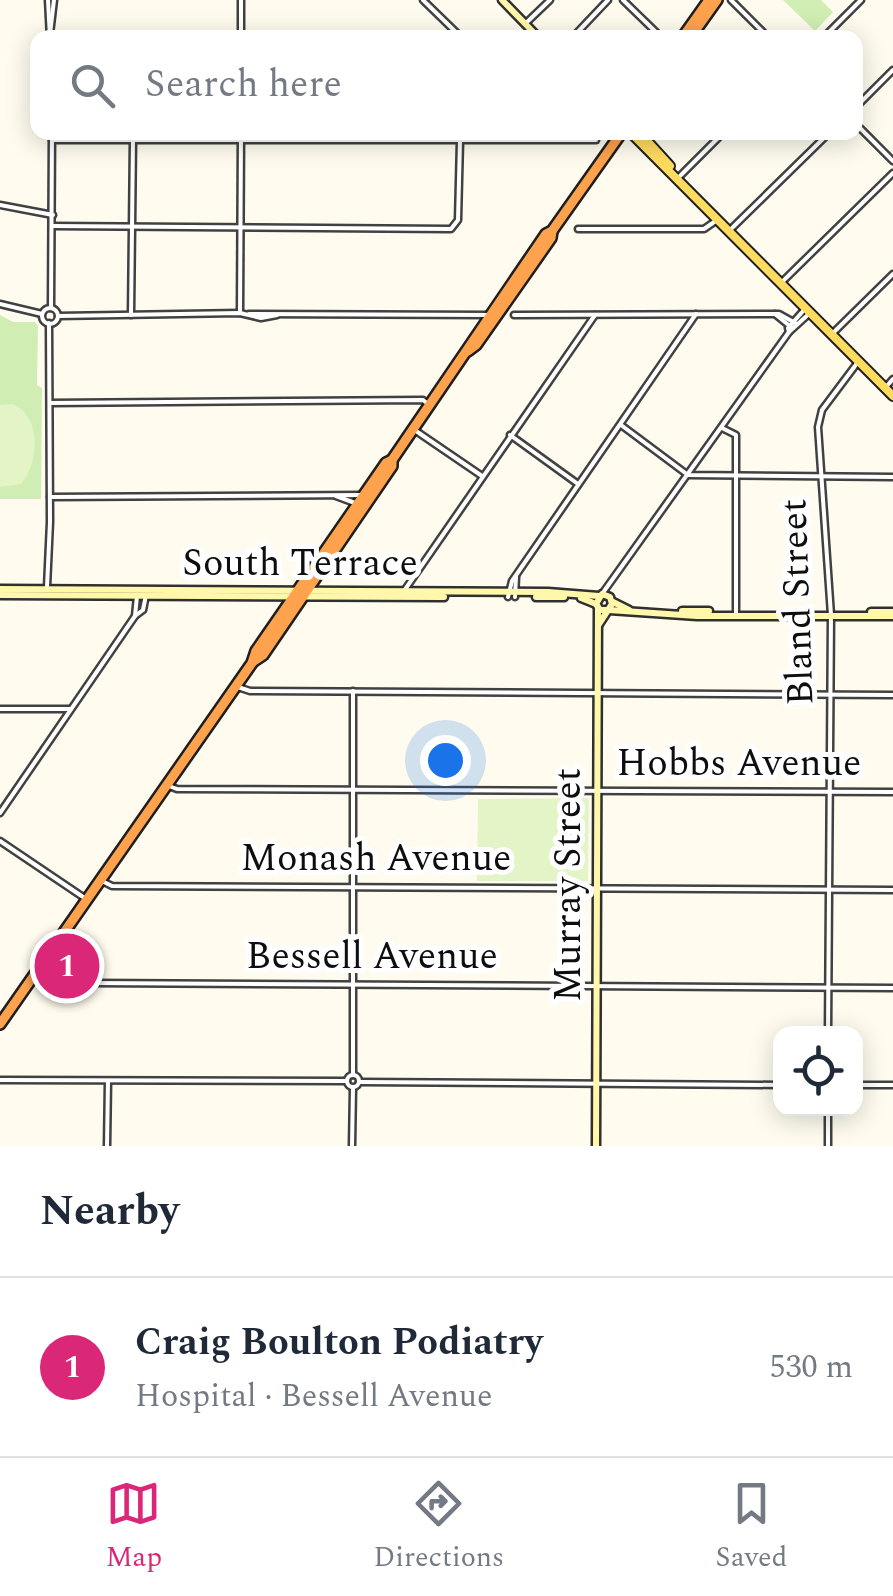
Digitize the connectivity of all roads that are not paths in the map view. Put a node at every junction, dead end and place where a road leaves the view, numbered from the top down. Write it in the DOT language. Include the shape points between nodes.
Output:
graph roads {
  1 [pos="51,0"];
  2 [pos="241,0"];
  3 [pos="423,0"];
  4 [pos="502,0"];
  5 [pos="550,0"];
  6 [pos="608,0"];
  7 [pos="623,0"];
  8 [pos="709,0"];
  9 [pos="717,0"];
  10 [pos="732,0"];
  11 [pos="861,0"];
  12 [pos="744,2"];
  13 [pos="738,6"];
  14 [pos="525,24"];
  15 [pos="50,30"];
  16 [pos="241,30"];
  17 [pos="454,30"];
  18 [pos="531,30"];
  19 [pos="580,30"];
  20 [pos="654,30"];
  21 [pos="688,30"];
  22 [pos="696,30"];
  23 [pos="760,30"];
  24 [pos="831,30"];
  25 [pos="893,70"];
  26 [pos="863,100"];
  27 [pos="863,131"];
  28 [pos="52,140"];
  29 [pos="133,140"];
  30 [pos="241,140"];
  31 [pos="460,140"];
  32 [pos="616,140"];
  33 [pos="638,140"];
  34 [pos="645,140"];
  35 [pos="716,140"];
  36 [pos="822,140"];
  37 [pos="893,160"];
  38 [pos="893,173"];
  39 [pos="678,178"];
  40 [pos="0,205"];
  41 [pos="52,215"];
  42 [pos="717,220"];
  43 [pos="52,226"];
  44 [pos="133,227"];
  45 [pos="241,227"];
  46 [pos="578,229"];
  47 [pos="729,231"];
  48 [pos="893,274"];
  49 [pos="781,283"];
  50 [pos="0,304"];
  51 [pos="50,308"];
  52 [pos="809,310"];
  53 [pos="42,314"];
  54 [pos="240,314"];
  55 [pos="696,314"];
  56 [pos="130,315"];
  57 [pos="514,315"];
  58 [pos="595,315"];
  59 [pos="58,316"];
  60 [pos="491,319"];
  61 [pos="48,323"];
  62 [pos="792,326"];
  63 [pos="832,334"];
  64 [pos="858,362"];
  65 [pos="893,379"];
  66 [pos="885,388"];
  67 [pos="893,396"];
  68 [pos="409,402"];
  69 [pos="50,403"];
  70 [pos="427,409"];
  71 [pos="621,424"];
  72 [pos="722,428"];
  73 [pos="413,429"];
  74 [pos="510,435"];
  75 [pos="392,460"];
  76 [pos="482,476"];
  77 [pos="688,476"];
  78 [pos="820,476"];
  79 [pos="893,476"];
  80 [pos="739,477"];
  81 [pos="578,484"];
  82 [pos="336,496"];
  83 [pos="50,497"];
  84 [pos="360,500"];
  85 [pos="0,592"];
  86 [pos="50,592"];
  87 [pos="142,593"];
  88 [pos="300,594"];
  89 [pos="408,594"];
  90 [pos="512,595"];
  91 [pos="607,602"];
  92 [pos="597,606"];
  93 [pos="736,613"];
  94 [pos="831,614"];
  95 [pos="893,614"];
  96 [pos="599,625"];
  97 [pos="236,686"];
  98 [pos="352,691"];
  99 [pos="598,693"];
  100 [pos="831,695"];
  101 [pos="893,695"];
  102 [pos="0,709"];
  103 [pos="70,710"];
  104 [pos="167,784"];
  105 [pos="355,790"];
  106 [pos="598,791"];
  107 [pos="830,791"];
  108 [pos="893,792"];
  109 [pos="0,813"];
  110 [pos="0,841"];
  111 [pos="100,880"];
  112 [pos="353,886"];
  113 [pos="597,888"];
  114 [pos="829,890"];
  115 [pos="893,890"];
  116 [pos="86,899"];
  117 [pos="32,978"];
  118 [pos="352,985"];
  119 [pos="596,986"];
  120 [pos="828,987"];
  121 [pos="893,988"];
  122 [pos="0,1024"];
  123 [pos="828,1026"];
  124 [pos="353,1075"];
  125 [pos="0,1080"];
  126 [pos="108,1081"];
  127 [pos="346,1082"];
  128 [pos="359,1082"];
  129 [pos="596,1084"];
  130 [pos="773,1085"];
  131 [pos="863,1085"];
  132 [pos="893,1085"];
  133 [pos="352,1088"];
  134 [pos="828,1116"];
  135 [pos="106,1146"];
  136 [pos="352,1146"];
  137 [pos="596,1146"];
  138 [pos="828,1146"];
  1 -- 15 [label="street"];
  2 -- 16 [label="street"];
  3 -- 17 [label="street"];
  4 -- 14 [label="main road"];
  5 -- 14 [label="street"];
  6 -- 19 [label="street"];
  7 -- 20 [label="street"];
  8 -- 21 [label="highway"];
  9 -- 22 [label="highway"];
  10 -- 13 [label="street"];
  11 -- 24 [label="street"];
  12 -- 13 [label="street"];
  13 -- 23 [label="street"];
  14 -- 18 [label="main road"];
  25 -- 26 [label="street"];
  27 -- 37 [label="street"];
  28 -- 29 [label="street"];
  28 -- 41 [label="street"];
  29 -- 44 [label="street"];
  30 -- 45 [label="street"];
  31 -- 45 [label="street" via="458,220 451,229"];
  32 -- 60 [label="highway"];
  33 -- 39 [label="main road"];
  34 -- 39 [label="main road"];
  35 -- 39 [label="street"];
  36 -- 47 [label="street"];
  38 -- 49 [label="street"];
  39 -- 42 [label="main road"];
  40 -- 41 [label="street"];
  41 -- 43 [label="street"];
  42 -- 46 [label="street" via="704,229"];
  42 -- 47 [label="main road"];
  43 -- 44 [label="street"];
  43 -- 51 [label="street"];
  44 -- 45 [label="street"];
  44 -- 56 [label="street"];
  45 -- 54 [label="street"];
  47 -- 49 [label="main road"];
  48 -- 63 [label="street"];
  49 -- 52 [label="main road"];
  50 -- 53 [label="street"];
  51 -- 53 [label="street"];
  51 -- 59 [label="street"];
  52 -- 62 [label="street"];
  52 -- 63 [label="main road"];
  53 -- 61 [label="street"];
  54 -- 56 [label="street"];
  54 -- 60 [label="street"];
  55 -- 58 [label="street"];
  55 -- 62 [label="street" via="775,314"];
  55 -- 71 [label="street"];
  56 -- 59 [label="street"];
  57 -- 58 [label="street"];
  58 -- 74 [label="street"];
  59 -- 61 [label="street"];
  60 -- 70 [label="highway"];
  61 -- 69 [label="street"];
  62 -- 72 [label="street"];
  63 -- 64 [label="main road"];
  64 -- 66 [label="main road"];
  64 -- 78 [label="street, Bland Street" via="822,410"];
  65 -- 66 [label="street"];
  66 -- 67 [label="main road"];
  68 -- 69 [label="street"];
  68 -- 70 [label="street"];
  68 -- 70 [label="street" via="423,400"];
  69 -- 83 [label="street"];
  70 -- 73 [label="highway"];
  71 -- 77 [label="street"];
  71 -- 81 [label="street"];
  72 -- 77 [label="street"];
  72 -- 80 [label="street" via="736,435"];
  73 -- 75 [label="highway"];
  73 -- 76 [label="street"];
  74 -- 76 [label="street"];
  74 -- 81 [label="street"];
  75 -- 84 [label="highway"];
  75 -- 88 [label="highway"];
  76 -- 89 [label="street"];
  77 -- 80 [label="street"];
  77 -- 91 [label="street" via="612,583"];
  78 -- 79 [label="street"];
  78 -- 80 [label="street"];
  78 -- 94 [label="street, Bland Street"];
  80 -- 93 [label="street"];
  81 -- 90 [label="street" via="516,578"];
  82 -- 83 [label="street"];
  82 -- 84 [label="street"];
  82 -- 84 [label="street"];
  83 -- 86 [label="street"];
  84 -- 88 [label="highway"];
  85 -- 86 [label="main road, South Terrace"];
  86 -- 87 [label="main road, South Terrace"];
  87 -- 88 [label="main road, South Terrace"];
  87 -- 103 [label="street" via="143,610"];
  88 -- 89 [label="main road, South Terrace"];
  88 -- 97 [label="highway" via="264,656"];
  89 -- 90 [label="main road, South Terrace"];
  90 -- 91 [label="main road, South Terrace"];
  90 -- 92 [label="main road, South Terrace" via="580,598"];
  91 -- 92 [label="main road, South Terrace"];
  91 -- 92 [label="main road"];
  91 -- 93 [label="main road, South Terrace" via="696,616"];
  91 -- 96 [label="main road, Murray Street"];
  92 -- 96 [label="main road, Murray Street"];
  93 -- 94 [label="main road, South Terrace"];
  94 -- 95 [label="main road, South Terrace"];
  94 -- 100 [label="street, Bland Street"];
  96 -- 99 [label="main road, Murray Street"];
  97 -- 98 [label="street"];
  97 -- 104 [label="highway"];
  98 -- 99 [label="street"];
  98 -- 105 [label="street"];
  99 -- 100 [label="street"];
  99 -- 106 [label="main road, Murray Street"];
  100 -- 101 [label="street"];
  100 -- 107 [label="street, Bland Street"];
  102 -- 103 [label="street"];
  103 -- 109 [label="street"];
  104 -- 105 [label="street, Hobbs Avenue"];
  104 -- 111 [label="highway"];
  105 -- 106 [label="street, Hobbs Avenue"];
  105 -- 112 [label="street"];
  106 -- 107 [label="street, Hobbs Avenue"];
  106 -- 113 [label="main road, Murray Street"];
  107 -- 108 [label="street, Hobbs Avenue"];
  107 -- 114 [label="street, Bland Street"];
  110 -- 116 [label="street"];
  111 -- 112 [label="street, Monash Avenue" via="112,886"];
  111 -- 116 [label="highway"];
  112 -- 113 [label="street, Monash Avenue"];
  112 -- 118 [label="street"];
  113 -- 114 [label="street, Monash Avenue"];
  113 -- 119 [label="main road, Murray Street"];
  114 -- 115 [label="street, Monash Avenue"];
  114 -- 120 [label="street, Bland Street"];
  116 -- 117 [label="highway"];
  117 -- 118 [label="street, Bessell Avenue"];
  117 -- 122 [label="highway"];
  118 -- 119 [label="street, Bessell Avenue"];
  118 -- 124 [label="street"];
  119 -- 120 [label="street, Bessell Avenue"];
  119 -- 129 [label="main road, Murray Street"];
  120 -- 121 [label="street, Bessell Avenue"];
  120 -- 123 [label="street, Bland Street"];
  124 -- 127 [label="street"];
  124 -- 128 [label="street"];
  125 -- 126 [label="street"];
  126 -- 127 [label="street"];
  126 -- 135 [label="street"];
  127 -- 133 [label="street"];
  128 -- 129 [label="street"];
  128 -- 133 [label="street"];
  129 -- 130 [label="street"];
  129 -- 137 [label="main road, Murray Street"];
  131 -- 132 [label="street"];
  133 -- 136 [label="street"];
  134 -- 138 [label="street"];
}
